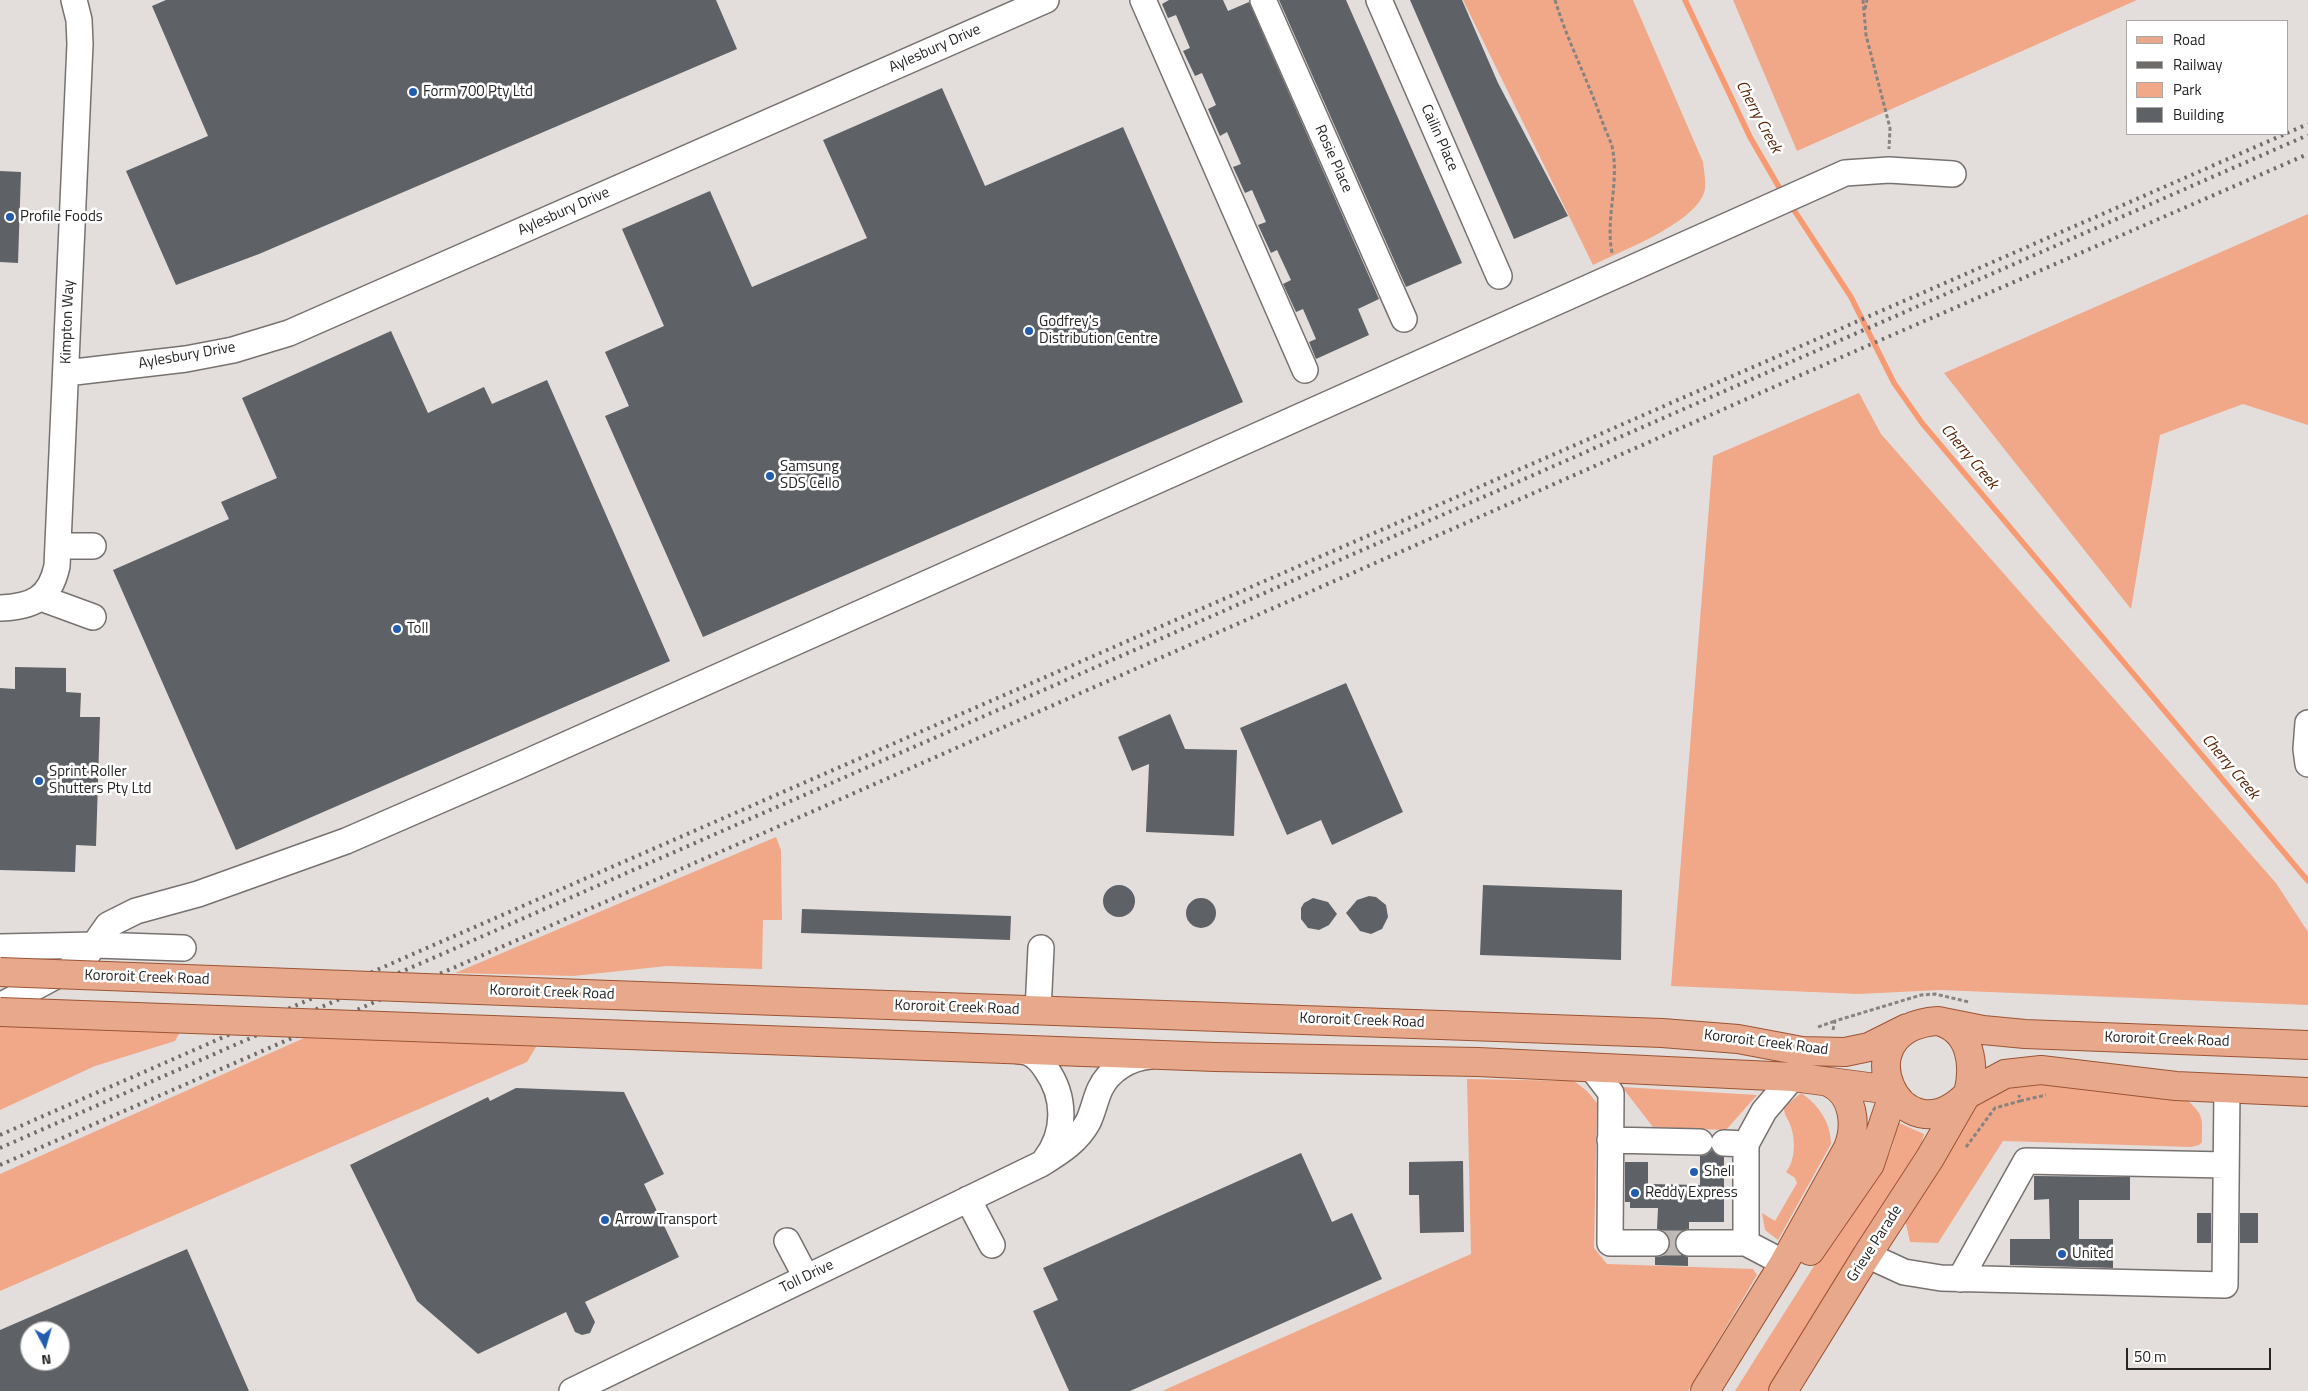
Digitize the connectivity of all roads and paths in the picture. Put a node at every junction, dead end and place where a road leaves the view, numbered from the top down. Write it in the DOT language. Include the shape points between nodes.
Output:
graph roads {
  1 [pos="74,0"];
  2 [pos="1046,0"];
  3 [pos="1143,0"];
  4 [pos="1263,0"];
  5 [pos="1378,0"];
  6 [pos="1555,0"];
  7 [pos="1863,0"];
  8 [pos="1867,0"];
  9 [pos="1864,12"];
  10 [pos="1889,170"];
  11 [pos="1953,174"];
  12 [pos="1616,275"];
  13 [pos="1499,276"];
  14 [pos="1404,319"];
  15 [pos="1305,370"];
  16 [pos="66,373"];
  17 [pos="58,546"];
  18 [pos="93,546"];
  19 [pos="41,598"];
  20 [pos="0,608"];
  21 [pos="93,617"];
  22 [pos="2308,723"];
  23 [pos="2308,764"];
  24 [pos="96,945"];
  25 [pos="0,948"];
  26 [pos="183,948"];
  27 [pos="1041,948"];
  28 [pos="0,972"];
  29 [pos="1975,1003"];
  30 [pos="0,1006"];
  31 [pos="1038,1011"];
  32 [pos="0,1012"];
  33 [pos="1938,1021"];
  34 [pos="1907,1028"];
  35 [pos="2308,1045"];
  36 [pos="1007,1049"];
  37 [pos="1829,1052"];
  38 [pos="1178,1055"];
  39 [pos="1591,1067"];
  40 [pos="2013,1072"];
  41 [pos="1793,1077"];
  42 [pos="1828,1082"];
  43 [pos="2227,1089"];
  44 [pos="2308,1092"];
  45 [pos="1892,1093"];
  46 [pos="1966,1096"];
  47 [pos="1610,1140"];
  48 [pos="1723,1143"];
  49 [pos="1961,1153"];
  50 [pos="1042,1164"];
  51 [pos="2226,1165"];
  52 [pos="968,1199"];
  53 [pos="786,1240"];
  54 [pos="1656,1243"];
  55 [pos="1689,1243"];
  56 [pos="1746,1243"];
  57 [pos="992,1245"];
  58 [pos="1867,1255"];
  59 [pos="1791,1267"];
  60 [pos="806,1277"];
  61 [pos="1960,1279"];
  62 [pos="572,1391"];
  63 [pos="1705,1391"];
  64 [pos="1722,1391"];
  65 [pos="1783,1391"];
  1 -- 16 [label="street, Kimpton Way" via="80,44"];
  2 -- 16 [label="street, Aylesbury Drive" via="289,333 234,350 186,359"];
  3 -- 15 [label="street"];
  4 -- 14 [label="street, Rosie Place"];
  5 -- 13 [label="street, Cailin Place"];
  6 -- 12 [label="path" via="1612,146 1615,178 1609,239"];
  7 -- 9 [label="path"];
  8 -- 9 [label="path"];
  9 -- 10 [label="path" via="1866,35 1890,128"];
  10 -- 11 [label="street"];
  10 -- 12 [label="street" via="1845,174"];
  12 -- 24 [label="street" via="346,841 198,894 136,911 108,925"];
  16 -- 17 [label="street, Kimpton Way"];
  17 -- 18 [label="street"];
  17 -- 19 [label="street, Kimpton Way" via="55,578"];
  19 -- 20 [label="street" via="28,604"];
  19 -- 21 [label="street"];
  22 -- 23 [label="street"];
  24 -- 25 [label="street"];
  24 -- 26 [label="street"];
  24 -- 30 [label="street" via="82,962"];
  27 -- 31 [label="street"];
  28 -- 31 [label="main road, Kororoit Creek Road, bridge"];
  29 -- 37 [label="path" via="1926,994 1835,1021"];
  31 -- 37 [label="main road, Kororoit Creek Road" via="1662,1033 1730,1038"];
  32 -- 36 [label="main road, Kororoit Creek Road, bridge"];
  33 -- 34 [label="main road"];
  33 -- 35 [label="main road, Kororoit Creek Road" via="2025,1034"];
  33 -- 46 [label="main road" via="1954,1028 1968,1048 1972,1068"];
  34 -- 37 [label="main road, Kororoit Creek Road" via="1861,1049"];
  34 -- 45 [label="main road" via="1895,1041 1887,1059 1887,1078"];
  36 -- 38 [label="main road, Kororoit Creek Road"];
  36 -- 50 [label="street" via="1029,1052 1051,1076 1058,1094 1061,1111 1058,1140"];
  38 -- 39 [label="main road, Kororoit Creek Road"];
  38 -- 50 [label="street, Toll Drive" via="1136,1058 1118,1068 1100,1090 1078,1137"];
  39 -- 41 [label="main road, Kororoit Creek Road"];
  39 -- 47 [label="street" via="1611,1093"];
  40 -- 43 [label="main road" via="2048,1070 2130,1082"];
  40 -- 46 [label="main road"];
  40 -- 49 [label="path" via="2020,1100 1995,1108"];
  41 -- 42 [label="main road, Kororoit Creek Road"];
  41 -- 48 [label="street" via="1764,1111"];
  42 -- 45 [label="main road, Kororoit Creek Road"];
  42 -- 59 [label="main road" via="1838,1088 1847,1101 1852,1117 1852,1136"];
  43 -- 44 [label="main road"];
  43 -- 51 [label="street"];
  45 -- 46 [label="main road" via="1908,1109 1926,1113 1948,1108"];
  45 -- 59 [label="main road" via="1870,1164"];
  46 -- 58 [label="main road, Grieve Parade"];
  47 -- 48 [label="street"];
  47 -- 54 [label="street" via="1610,1243"];
  48 -- 56 [label="street"];
  50 -- 52 [label="street, Toll Drive"];
  51 -- 61 [label="street" via="2026,1160"];
  51 -- 61 [label="street" via="2225,1285"];
  52 -- 57 [label="street"];
  52 -- 60 [label="street, Toll Drive"];
  53 -- 60 [label="street"];
  55 -- 56 [label="street"];
  56 -- 59 [label="street"];
  58 -- 61 [label="street" via="1904,1272"];
  58 -- 65 [label="main road, Grieve Parade"];
  59 -- 63 [label="main road"];
  59 -- 64 [label="main road"];
  60 -- 62 [label="street, Toll Drive"];
}
